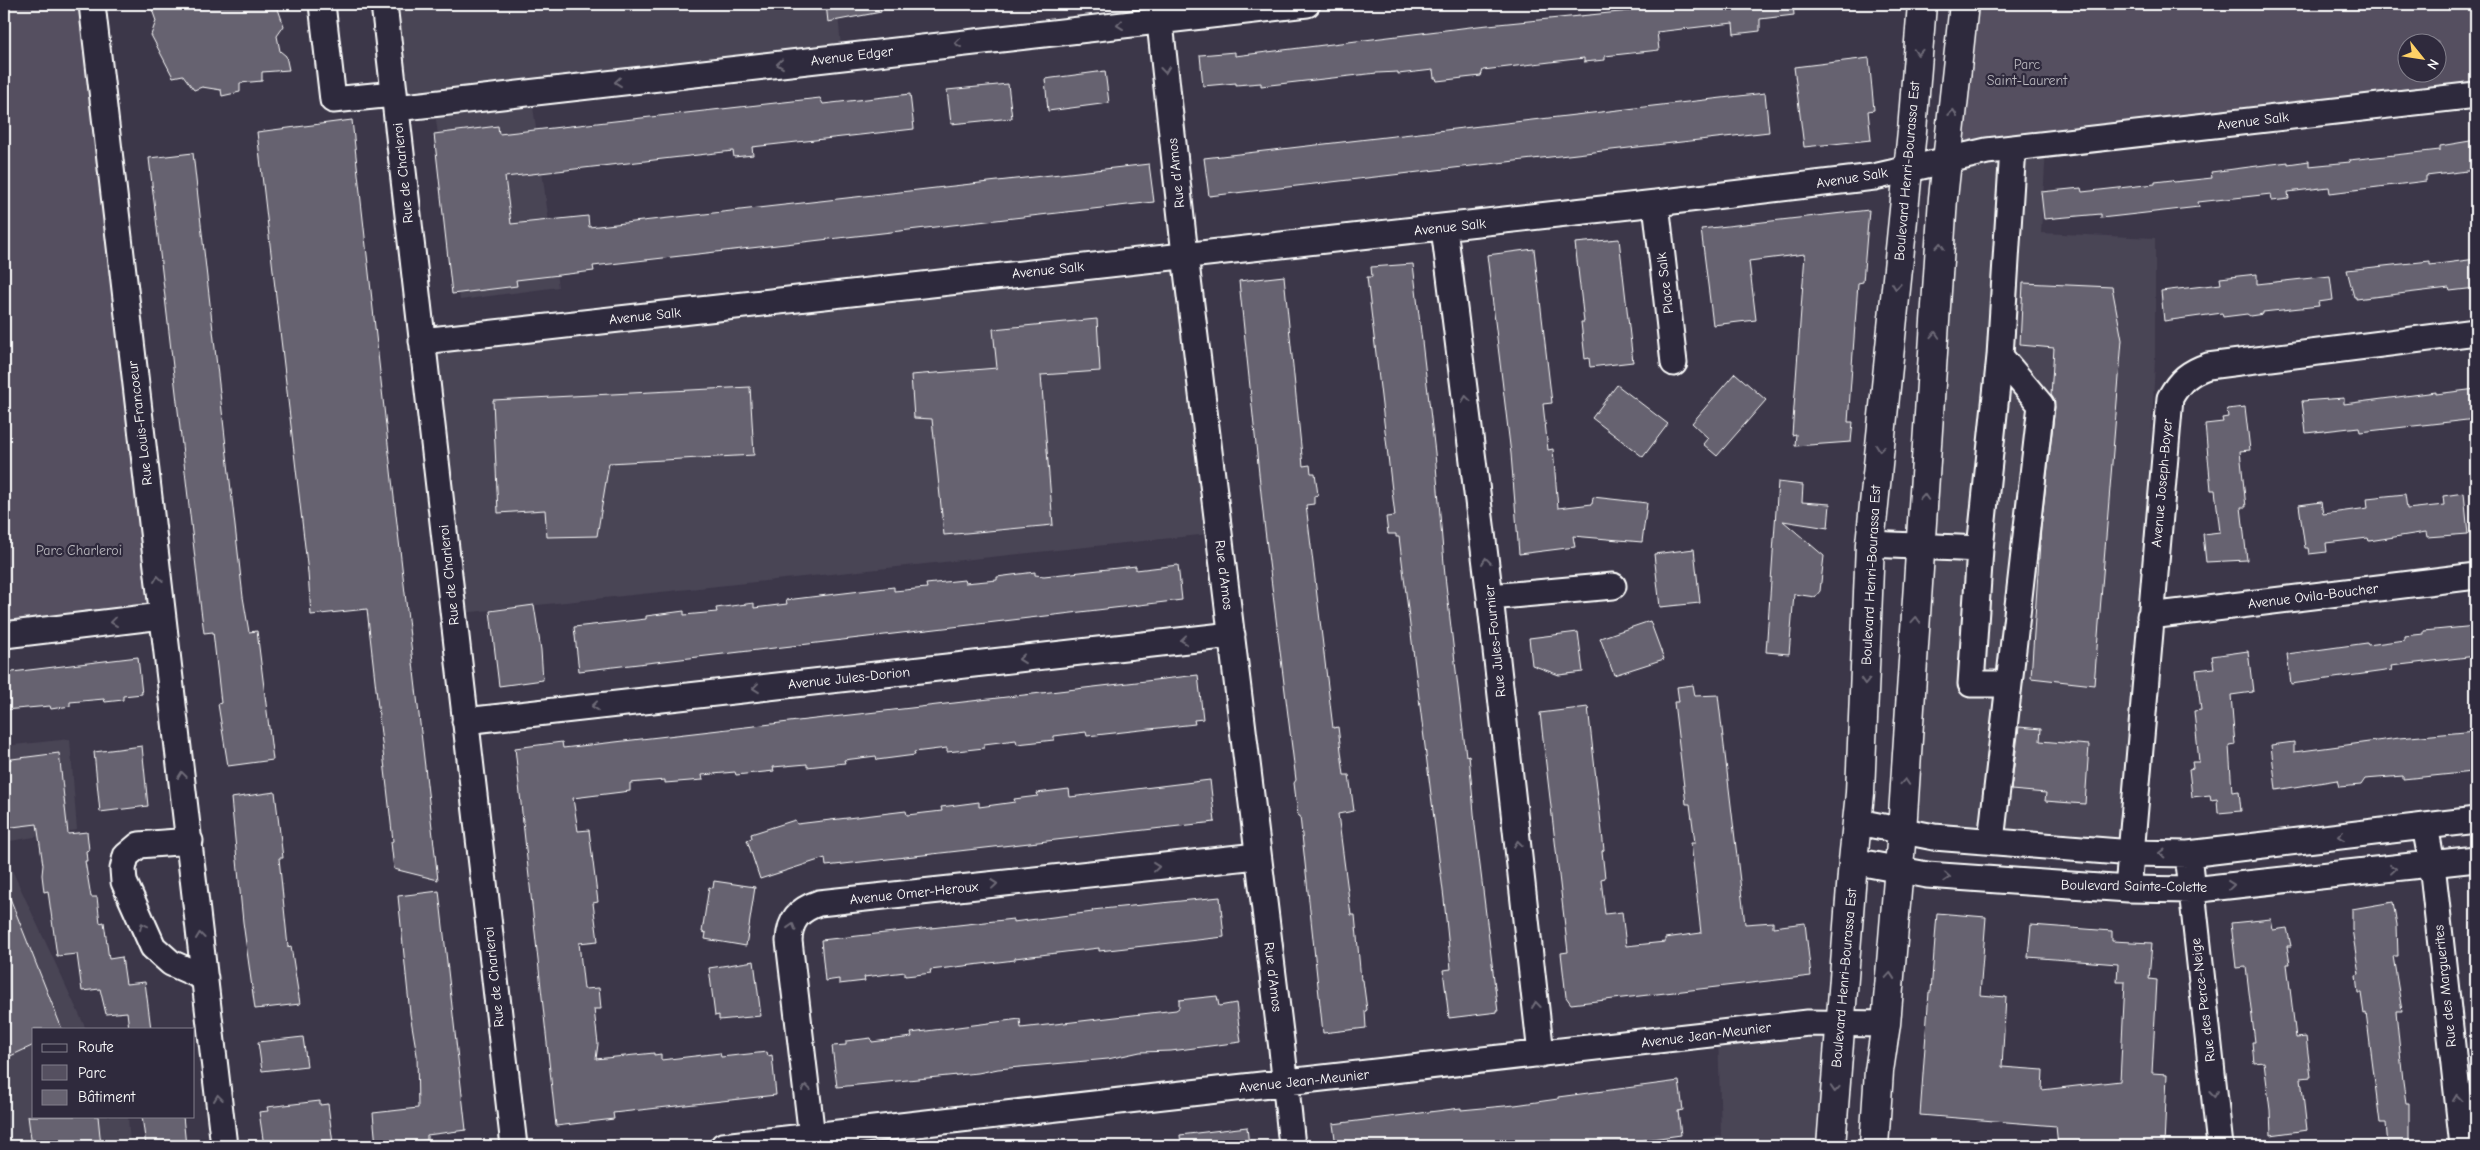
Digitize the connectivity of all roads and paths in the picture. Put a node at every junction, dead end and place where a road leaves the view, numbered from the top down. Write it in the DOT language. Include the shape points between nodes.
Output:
graph roads {
  1 [pos="92,4"];
  2 [pos="322,4"];
  3 [pos="384,4"];
  4 [pos="1307,4"];
  5 [pos="1922,4"];
  6 [pos="1964,4"];
  7 [pos="1159,12"];
  8 [pos="2476,95"];
  9 [pos="395,101"];
  10 [pos="2013,148"];
  11 [pos="1948,161"];
  12 [pos="1908,168"];
  13 [pos="1656,203"];
  14 [pos="1444,228"];
  15 [pos="1184,255"];
  16 [pos="2476,332"];
  17 [pos="422,341"];
  18 [pos="2000,356"];
  19 [pos="1674,363"];
  20 [pos="1870,544"];
  21 [pos="1920,546"];
  22 [pos="1980,549"];
  23 [pos="2476,576"];
  24 [pos="1613,586"];
  25 [pos="1490,597"];
  26 [pos="162,616"];
  27 [pos="2150,616"];
  28 [pos="4,635"];
  29 [pos="1232,635"];
  30 [pos="2008,684"];
  31 [pos="465,721"];
  32 [pos="2476,820"];
  33 [pos="1858,822"];
  34 [pos="2425,826"];
  35 [pos="1902,831"];
  36 [pos="190,841"];
  37 [pos="1990,841"];
  38 [pos="2132,853"];
  39 [pos="2188,854"];
  40 [pos="1257,856"];
  41 [pos="2476,859"];
  42 [pos="1853,861"];
  43 [pos="2432,864"];
  44 [pos="1898,870"];
  45 [pos="2128,889"];
  46 [pos="2191,890"];
  47 [pos="205,978"];
  48 [pos="1840,1022"];
  49 [pos="1886,1024"];
  50 [pos="1541,1054"];
  51 [pos="1285,1082"];
  52 [pos="812,1141"];
  53 [pos="224,1146"];
  54 [pos="514,1146"];
  55 [pos="723,1146"];
  56 [pos="1292,1146"];
  57 [pos="1831,1146"];
  58 [pos="1874,1146"];
  59 [pos="2220,1146"];
  60 [pos="2463,1146"];
  26 -- 1 [label="street, Rue Louis-Francoeur, one-way"];
  2 -- 9 [label="street, Avenue Edger" via="333,100"];
  3 -- 9 [label="street, Rue de Charleroi"];
  4 -- 7 [label="street, Avenue Edger"];
  5 -- 12 [label="main road, Boulevard Henri-Bourassa Est, one-way"];
  11 -- 6 [label="main road, one-way"];
  7 -- 9 [label="street, Avenue Edger, one-way"];
  7 -- 15 [label="street, Rue d'Amos, one-way"];
  8 -- 10 [label="street, Avenue Salk"];
  9 -- 17 [label="street, Rue de Charleroi"];
  10 -- 11 [label="street, Avenue Salk"];
  10 -- 18 [label="street"];
  11 -- 12 [label="street, Avenue Salk"];
  21 -- 11 [label="main road, one-way"];
  12 -- 13 [label="street, Avenue Salk" via="1874,177"];
  12 -- 20 [label="main road, Boulevard Henri-Bourassa Est, one-way"];
  13 -- 14 [label="street, Avenue Salk"];
  13 -- 19 [label="street, Place Salk"];
  14 -- 15 [label="street, Avenue Salk"];
  25 -- 14 [label="street, Rue Jules-Fournier, one-way"];
  15 -- 17 [label="street, Avenue Salk"];
  15 -- 29 [label="street, Rue d'Amos"];
  16 -- 27 [label="street, Avenue Joseph-Boyer" via="2208,366 2191,372 2177,384 2170,398"];
  17 -- 31 [label="street, Rue de Charleroi"];
  18 -- 22 [label="street"];
  18 -- 30 [label="street" via="2041,404"];
  20 -- 21 [label="street"];
  20 -- 33 [label="main road, Boulevard Henri-Bourassa Est, one-way"];
  21 -- 22 [label="street"];
  35 -- 21 [label="main road, one-way"];
  22 -- 30 [label="street" via="1971,684"];
  23 -- 27 [label="street, Avenue Ovila-Boucher"];
  24 -- 25 [label="street"];
  50 -- 25 [label="street, Rue Jules-Fournier, one-way"];
  26 -- 28 [label="street, one-way"];
  36 -- 26 [label="street, Rue Louis-Francoeur, one-way"];
  27 -- 38 [label="street, Avenue Joseph-Boyer"];
  29 -- 31 [label="street, Avenue Jules-Dorion, one-way"];
  29 -- 40 [label="street, Rue d'Amos"];
  30 -- 37 [label="street"];
  31 -- 54 [label="street, Rue de Charleroi"];
  32 -- 34 [label="street"];
  33 -- 35 [label="street"];
  33 -- 42 [label="main road, Boulevard Henri-Bourassa Est"];
  34 -- 39 [label="street, one-way"];
  34 -- 43 [label="street, Rue des Marguerites"];
  35 -- 37 [label="street"];
  35 -- 44 [label="main road"];
  47 -- 36 [label="street, Rue Louis-Francoeur, one-way"];
  47 -- 36 [label="street, one-way" via="171,963 153,947 124,882 126,856 139,845"];
  37 -- 38 [label="street"];
  39 -- 38 [label="street, one-way"];
  38 -- 45 [label="street, Avenue Joseph-Boyer"];
  39 -- 46 [label="street, Rue des Perce-Neige"];
  40 -- 51 [label="street, Rue d'Amos"];
  52 -- 40 [label="street, Avenue Omer-Heroux, one-way" via="789,941 796,915 806,907 819,903"];
  41 -- 43 [label="street, Boulevard Sainte-Colette"];
  42 -- 44 [label="street, Boulevard Sainte-Colette"];
  42 -- 48 [label="main road, Boulevard Henri-Bourassa Est"];
  46 -- 43 [label="street, Boulevard Sainte-Colette, one-way"];
  60 -- 43 [label="street, Rue des Marguerites, one-way"];
  44 -- 45 [label="street, Boulevard Sainte-Colette, one-way" via="1927,875"];
  49 -- 44 [label="main road, one-way"];
  45 -- 46 [label="street, Boulevard Sainte-Colette"];
  46 -- 59 [label="street, Rue des Perce-Neige, one-way"];
  53 -- 47 [label="street, Rue Louis-Francoeur, one-way"];
  48 -- 49 [label="street, Avenue Jean-Meunier"];
  48 -- 50 [label="street, Avenue Jean-Meunier"];
  48 -- 57 [label="main road, Boulevard Henri-Bourassa Est, one-way"];
  49 -- 58 [label="main road"];
  50 -- 51 [label="street, Avenue Jean-Meunier"];
  51 -- 52 [label="street, Avenue Jean-Meunier"];
  51 -- 56 [label="street, Rue d'Amos"];
  52 -- 55 [label="street, Avenue Jean-Meunier"];
}
